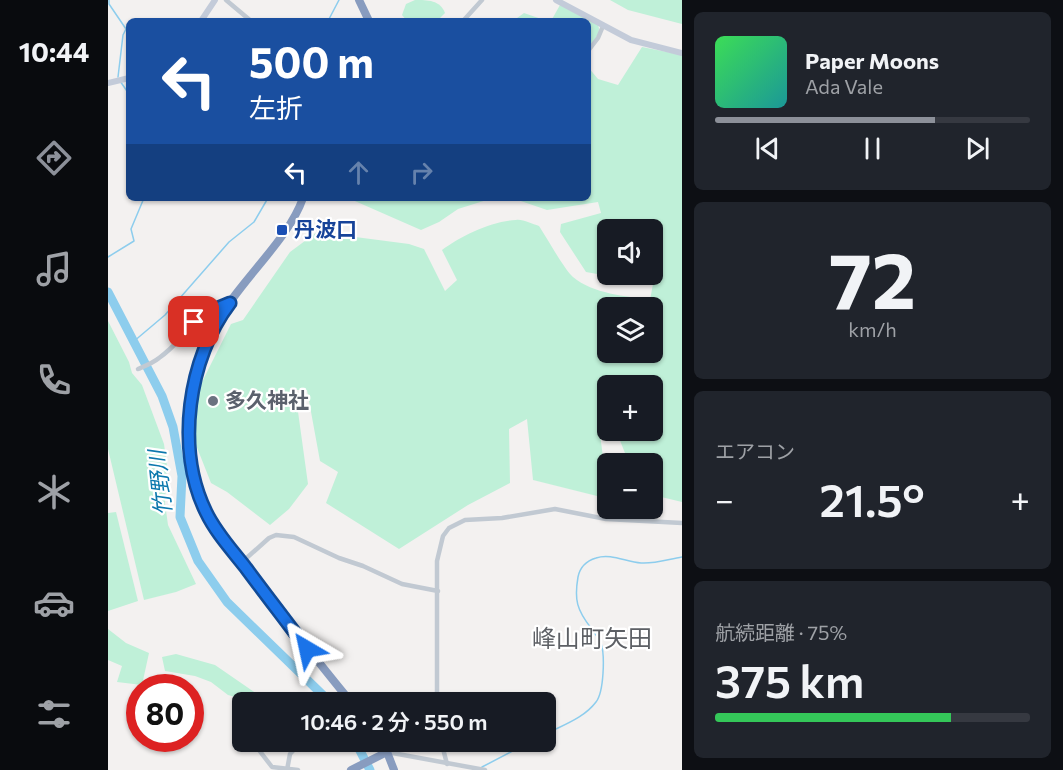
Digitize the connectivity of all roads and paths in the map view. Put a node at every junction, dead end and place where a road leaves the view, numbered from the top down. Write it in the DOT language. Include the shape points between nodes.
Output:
graph roads {
  1 [pos="215,0"];
  2 [pos="226,0"];
  3 [pos="359,0"];
  4 [pos="471,0"];
  5 [pos="556,0"];
  6 [pos="480,2"];
  7 [pos="203,18"];
  8 [pos="247,18"];
  9 [pos="368,18"];
  10 [pos="466,18"];
  11 [pos="589,18"];
  12 [pos="591,19"];
  13 [pos="603,26"];
  14 [pos="591,47"];
  15 [pos="682,53"];
  16 [pos="126,79"];
  17 [pos="108,83"];
  18 [pos="302,201"];
  19 [pos="230,303"];
  20 [pos="138,369"];
  21 [pos="682,523"];
  22 [pos="242,563"];
  23 [pos="438,591"];
  24 [pos="343,692"];
  25 [pos="437,692"];
  26 [pos="259,752"];
  27 [pos="292,752"];
  28 [pos="444,752"];
  29 [pos="384,753"];
  30 [pos="447,764"];
  31 [pos="270,768"];
  32 [pos="288,769"];
  33 [pos="298,770"];
  34 [pos="351,770"];
  35 [pos="394,770"];
  36 [pos="485,770"];
  1 -- 7 [label="main road"];
  2 -- 8 [label="street"];
  3 -- 9 [label="highway"];
  4 -- 6 [label="street"];
  5 -- 11 [label="main road"];
  6 -- 10 [label="street"];
  12 -- 13 [label="main road"];
  13 -- 14 [label="street"];
  13 -- 15 [label="main road" via="631,40"];
  16 -- 17 [label="main road"];
  18 -- 19 [label="highway" via="292,221"];
  19 -- 20 [label="street" via="206,313 159,359"];
  19 -- 22 [label="highway" via="209,339 193,386 189,417 195,480 206,511"];
  21 -- 23 [label="street" via="606,519 555,509 465,520 443,536 437,561"];
  22 -- 23 [label="street" via="269,538 294,537 402,584"];
  22 -- 24 [label="highway"];
  23 -- 25 [label="street"];
  26 -- 31 [label="street"];
  27 -- 32 [label="street"];
  28 -- 30 [label="street"];
  29 -- 30 [label="street"];
  29 -- 34 [label="highway"];
  29 -- 35 [label="highway"];
  30 -- 36 [label="street"];
  31 -- 32 [label="street"];
  32 -- 33 [label="street"];
}
